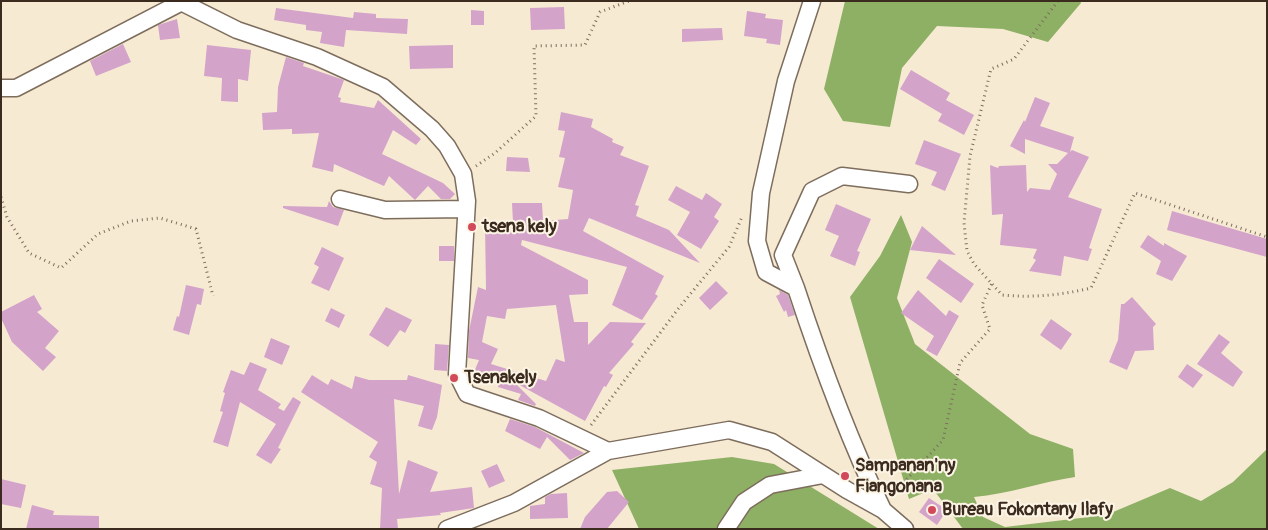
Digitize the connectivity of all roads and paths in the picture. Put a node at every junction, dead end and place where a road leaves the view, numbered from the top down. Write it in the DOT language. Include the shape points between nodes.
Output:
graph roads {
  1 [pos="629,1"];
  2 [pos="812,1"];
  3 [pos="1058,1"];
  4 [pos="179,2"];
  5 [pos="1,88"];
  6 [pos="463,174"];
  7 [pos="909,184"];
  8 [pos="1,197"];
  9 [pos="340,199"];
  10 [pos="466,209"];
  11 [pos="745,211"];
  12 [pos="1267,237"];
  13 [pos="992,283"];
  14 [pos="796,288"];
  15 [pos="213,296"];
  16 [pos="581,438"];
  17 [pos="608,451"];
  18 [pos="823,475"];
  19 [pos="883,510"];
  20 [pos="446,529"];
  21 [pos="726,529"];
  22 [pos="905,529"];
  1 -- 6 [label="path" via="600,12 585,45 534,46 536,116 495,153"];
  2 -- 14 [label="street" via="786,81 761,193 756,241 766,272"];
  3 -- 13 [label="path" via="1014,59 991,69 970,156 964,223 967,251"];
  4 -- 5 [label="street" via="16,88"];
  4 -- 6 [label="street" via="237,30 317,57 383,87 432,129 447,146"];
  6 -- 10 [label="street"];
  7 -- 14 [label="street" via="842,176 812,190 783,255"];
  8 -- 15 [label="path" via="7,217 29,253 61,268 98,234 131,221 160,218 196,229"];
  9 -- 10 [label="street" via="385,210"];
  10 -- 16 [label="street" via="457,374 467,394 539,418"];
  11 -- 16 [label="path" via="729,247"];
  12 -- 13 [label="path" via="1135,192 1091,288 1034,298 1002,295"];
  13 -- 19 [label="path" via="982,305 990,329 960,363 943,440 893,493"];
  14 -- 19 [label="street" via="829,384"];
  16 -- 17 [label="street"];
  17 -- 18 [label="street" via="729,430 772,442"];
  17 -- 20 [label="street" via="514,503"];
  18 -- 19 [label="street"];
  18 -- 21 [label="street" via="770,484 744,502"];
  19 -- 22 [label="street"];
}
